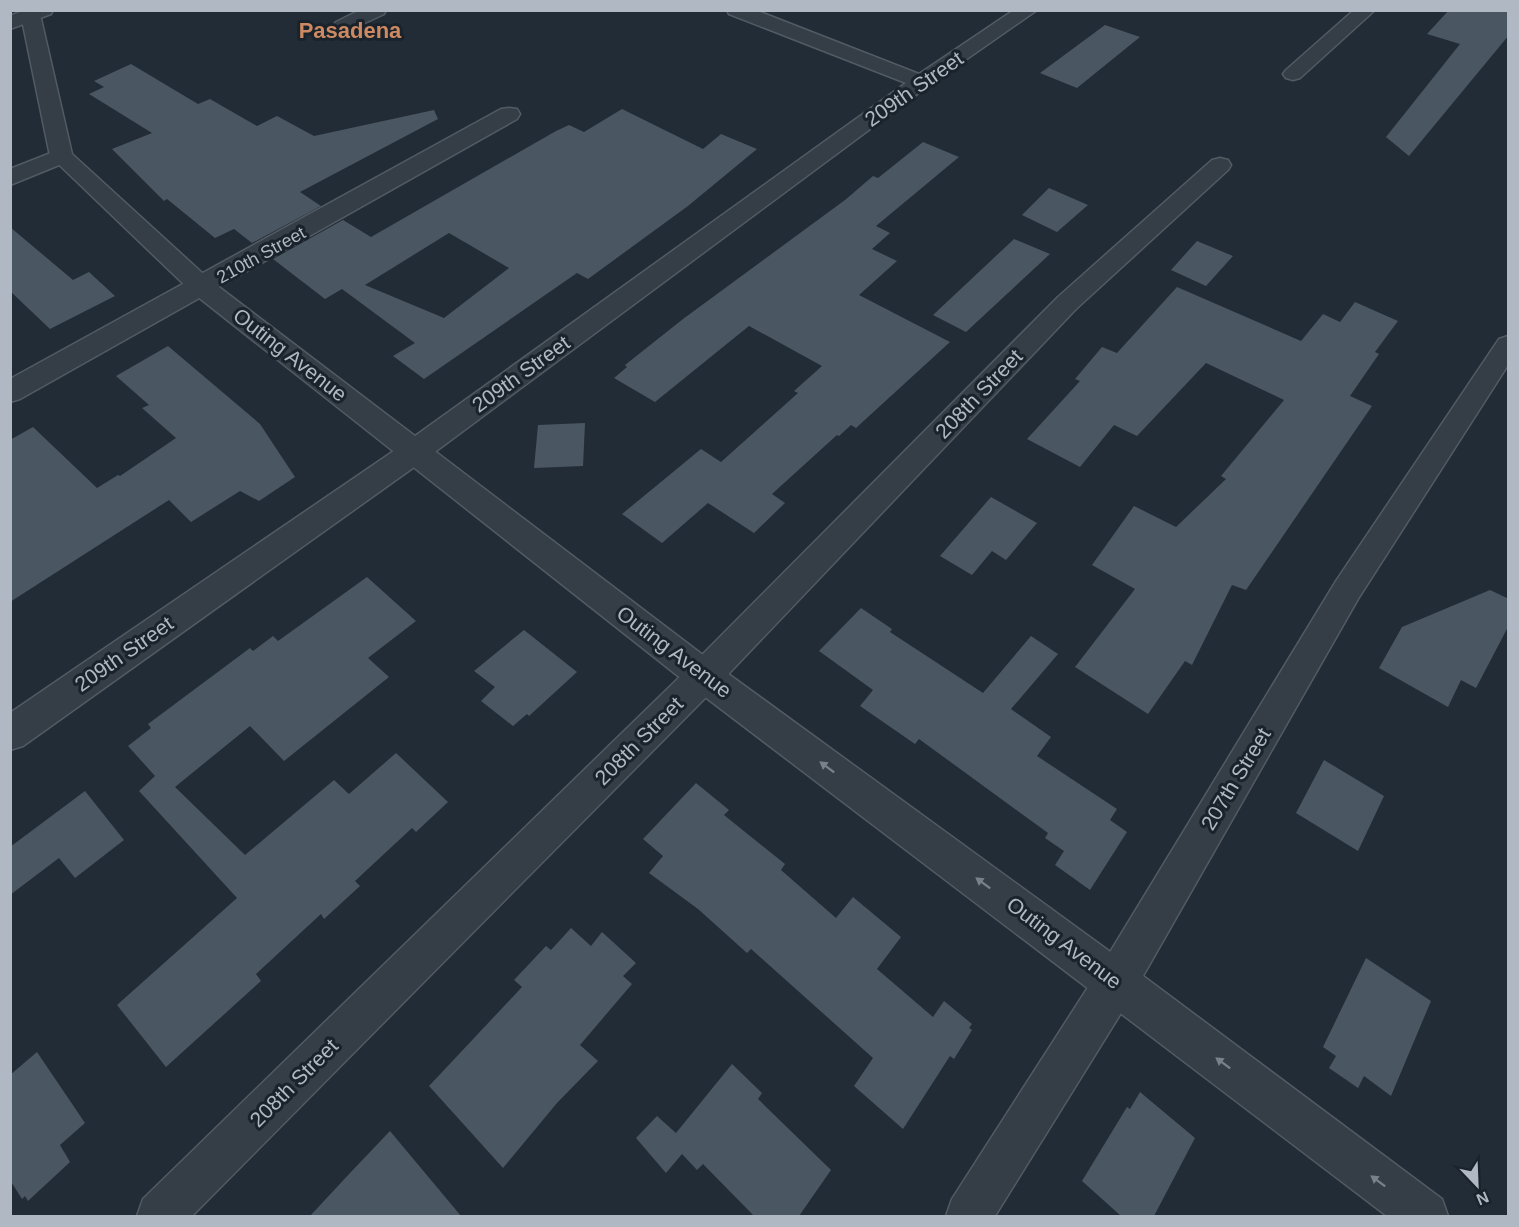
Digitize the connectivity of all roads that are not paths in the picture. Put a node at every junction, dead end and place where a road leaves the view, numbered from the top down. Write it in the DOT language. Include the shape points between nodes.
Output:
graph roads {
  1 [pos="377,10"];
  2 [pos="736,10"];
  3 [pos="1028,10"];
  4 [pos="1366,10"];
  5 [pos="28,15"];
  6 [pos="343,26"];
  7 [pos="1293,74"];
  8 [pos="921,82"];
  9 [pos="509,114"];
  10 [pos="61,156"];
  11 [pos="1220,165"];
  12 [pos="10,178"];
  13 [pos="202,287"];
  14 [pos="1509,345"];
  15 [pos="10,392"];
  16 [pos="414,452"];
  17 [pos="704,676"];
  18 [pos="10,734"];
  19 [pos="1116,982"];
  20 [pos="160,1216"];
  21 [pos="969,1216"];
  22 [pos="1425,1216"];
  1 -- 6 [label="street"];
  2 -- 8 [label="street"];
  3 -- 8 [label="street, 209th Street"];
  4 -- 7 [label="street"];
  5 -- 10 [label="street"];
  8 -- 16 [label="street, 209th Street"];
  9 -- 13 [label="street, 210th Street"];
  10 -- 12 [label="street"];
  10 -- 13 [label="street, Outing Avenue"];
  11 -- 17 [label="street, 208th Street" via="1067,303"];
  13 -- 15 [label="street, 210th Street"];
  13 -- 16 [label="street, Outing Avenue"];
  14 -- 19 [label="street, 207th Street" via="1347,590"];
  16 -- 17 [label="street, Outing Avenue"];
  16 -- 18 [label="street, 209th Street"];
  19 -- 17 [label="street, Outing Avenue, one-way"];
  17 -- 20 [label="street, 208th Street"];
  19 -- 21 [label="street, 207th Street"];
  22 -- 19 [label="street, Outing Avenue, one-way"];
}
